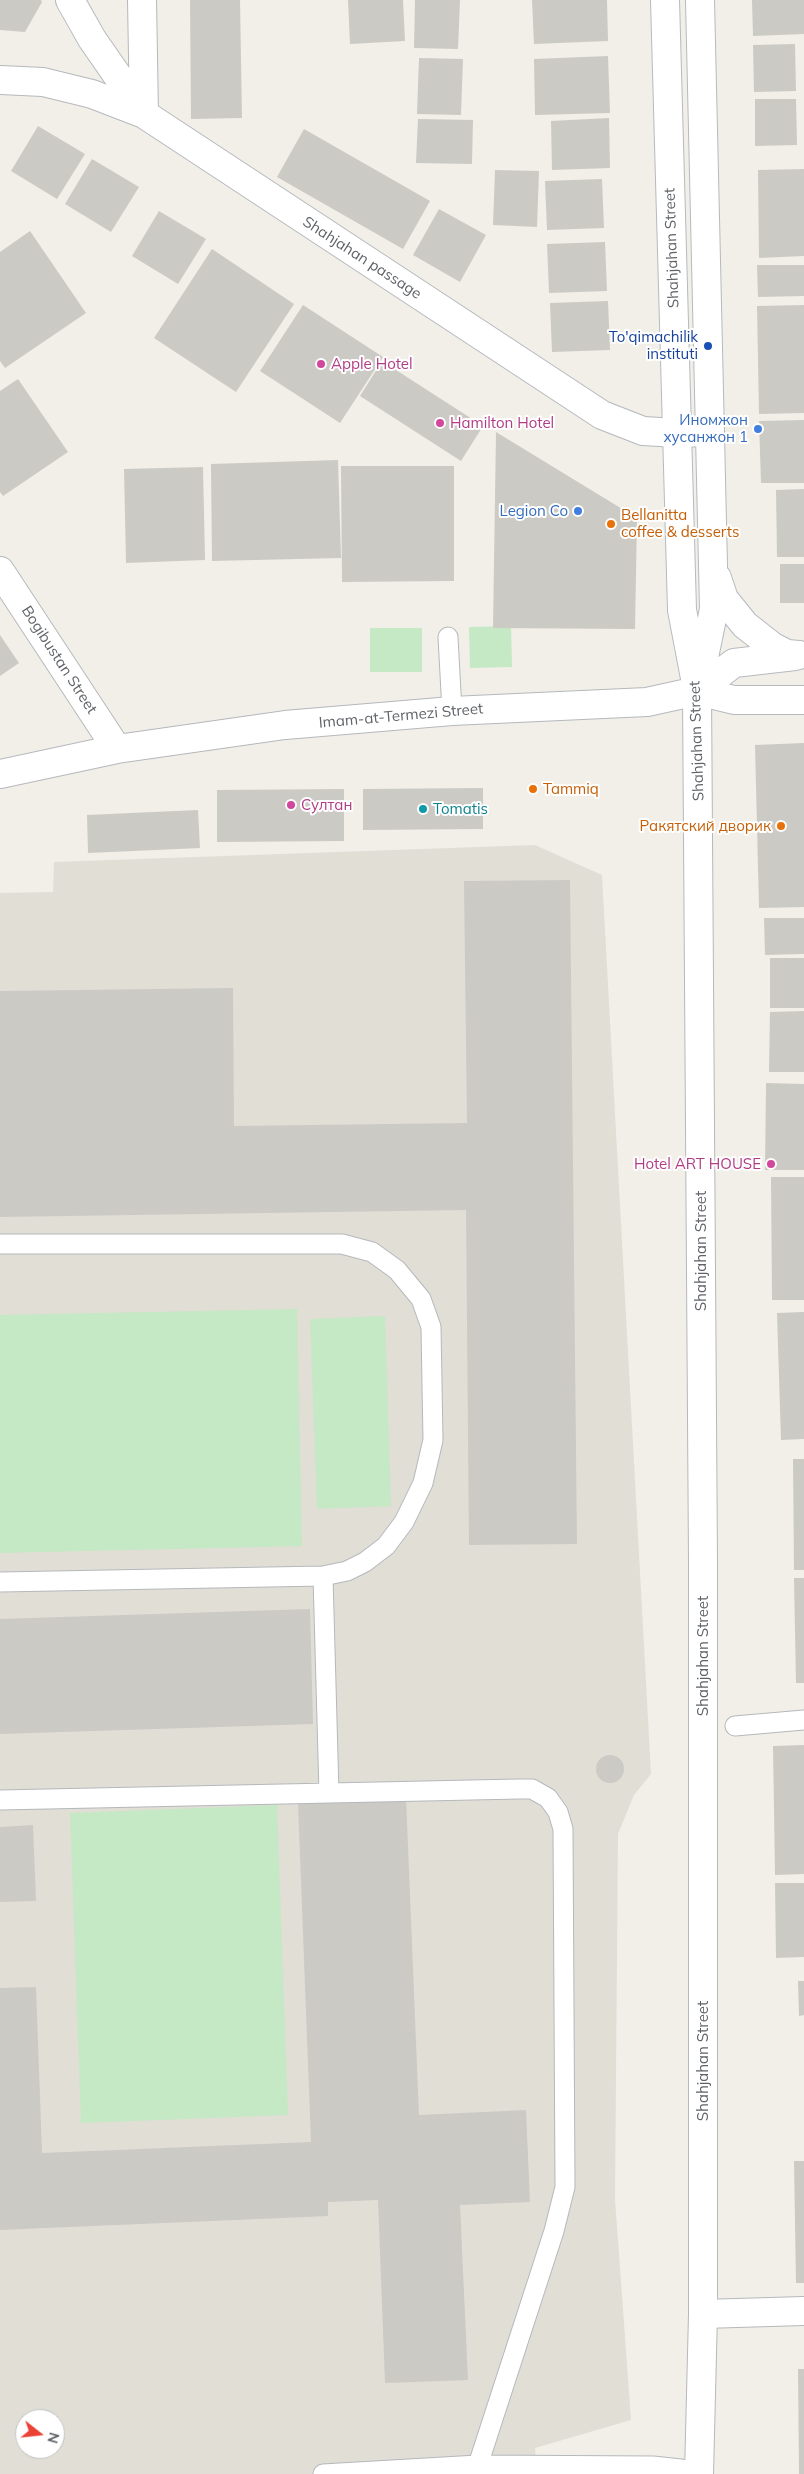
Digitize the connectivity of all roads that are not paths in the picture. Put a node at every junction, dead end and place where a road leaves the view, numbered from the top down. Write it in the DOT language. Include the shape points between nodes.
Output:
graph roads {
  1 [pos="70,0"];
  2 [pos="142,0"];
  3 [pos="665,0"];
  4 [pos="700,0"];
  5 [pos="0,80"];
  6 [pos="144,114"];
  7 [pos="710,432"];
  8 [pos="677,433"];
  9 [pos="713,561"];
  10 [pos="0,571"];
  11 [pos="448,637"];
  12 [pos="801,655"];
  13 [pos="697,691"];
  14 [pos="804,700"];
  15 [pos="452,711"];
  16 [pos="118,749"];
  17 [pos="0,774"];
  18 [pos="0,1244"];
  19 [pos="324,1576"];
  20 [pos="0,1582"];
  21 [pos="804,1720"];
  22 [pos="735,1726"];
  23 [pos="330,1793"];
  24 [pos="0,1800"];
  25 [pos="804,2310"];
  26 [pos="703,2314"];
  27 [pos="478,2465"];
  28 [pos="600,2470"];
  29 [pos="699,2472"];
  30 [pos="323,2474"];
  1 -- 6 [label="street, Shahjahan passage" via="92,39"];
  2 -- 6 [label="street"];
  3 -- 8 [label="street, Shahjahan Street"];
  4 -- 7 [label="street"];
  5 -- 6 [label="street" via="43,82 92,94"];
  6 -- 8 [label="street, Shahjahan passage" via="602,415 643,431"];
  7 -- 8 [label="street, Shahjahan passage"];
  7 -- 9 [label="street"];
  8 -- 13 [label="street, Shahjahan Street" via="682,610"];
  9 -- 12 [label="street" via="724,599 734,614 760,639 787,654"];
  9 -- 13 [label="street" via="714,609"];
  10 -- 16 [label="street, Bogibustаn Street"];
  11 -- 15 [label="lane"];
  12 -- 13 [label="street" via="734,663"];
  13 -- 14 [label="street, Imam-at-Termezi Street" via="734,700"];
  13 -- 15 [label="street, Imam-at-Termezi Street" via="647,702"];
  13 -- 26 [label="street, Shahjahan Street" via="703,1562"];
  15 -- 16 [label="street, Imam-at-Termezi Street" via="285,725"];
  16 -- 17 [label="street, Imam-at-Termezi Street"];
  18 -- 19 [label="lane" via="342,1244 372,1252 397,1270 420,1299 431,1327 433,1440 423,1483 404,1522 386,1546 347,1572"];
  19 -- 20 [label="lane"];
  19 -- 23 [label="lane"];
  21 -- 22 [label="lane"];
  23 -- 24 [label="lane"];
  23 -- 27 [label="lane" via="532,1789 548,1798 558,1812 563,1829 565,2187 554,2231"];
  25 -- 26 [label="street"];
  26 -- 29 [label="street, Shahjahan Street"];
  27 -- 28 [label="lane"];
  27 -- 30 [label="lane"];
  28 -- 29 [label="lane" via="653,2466"];
}
